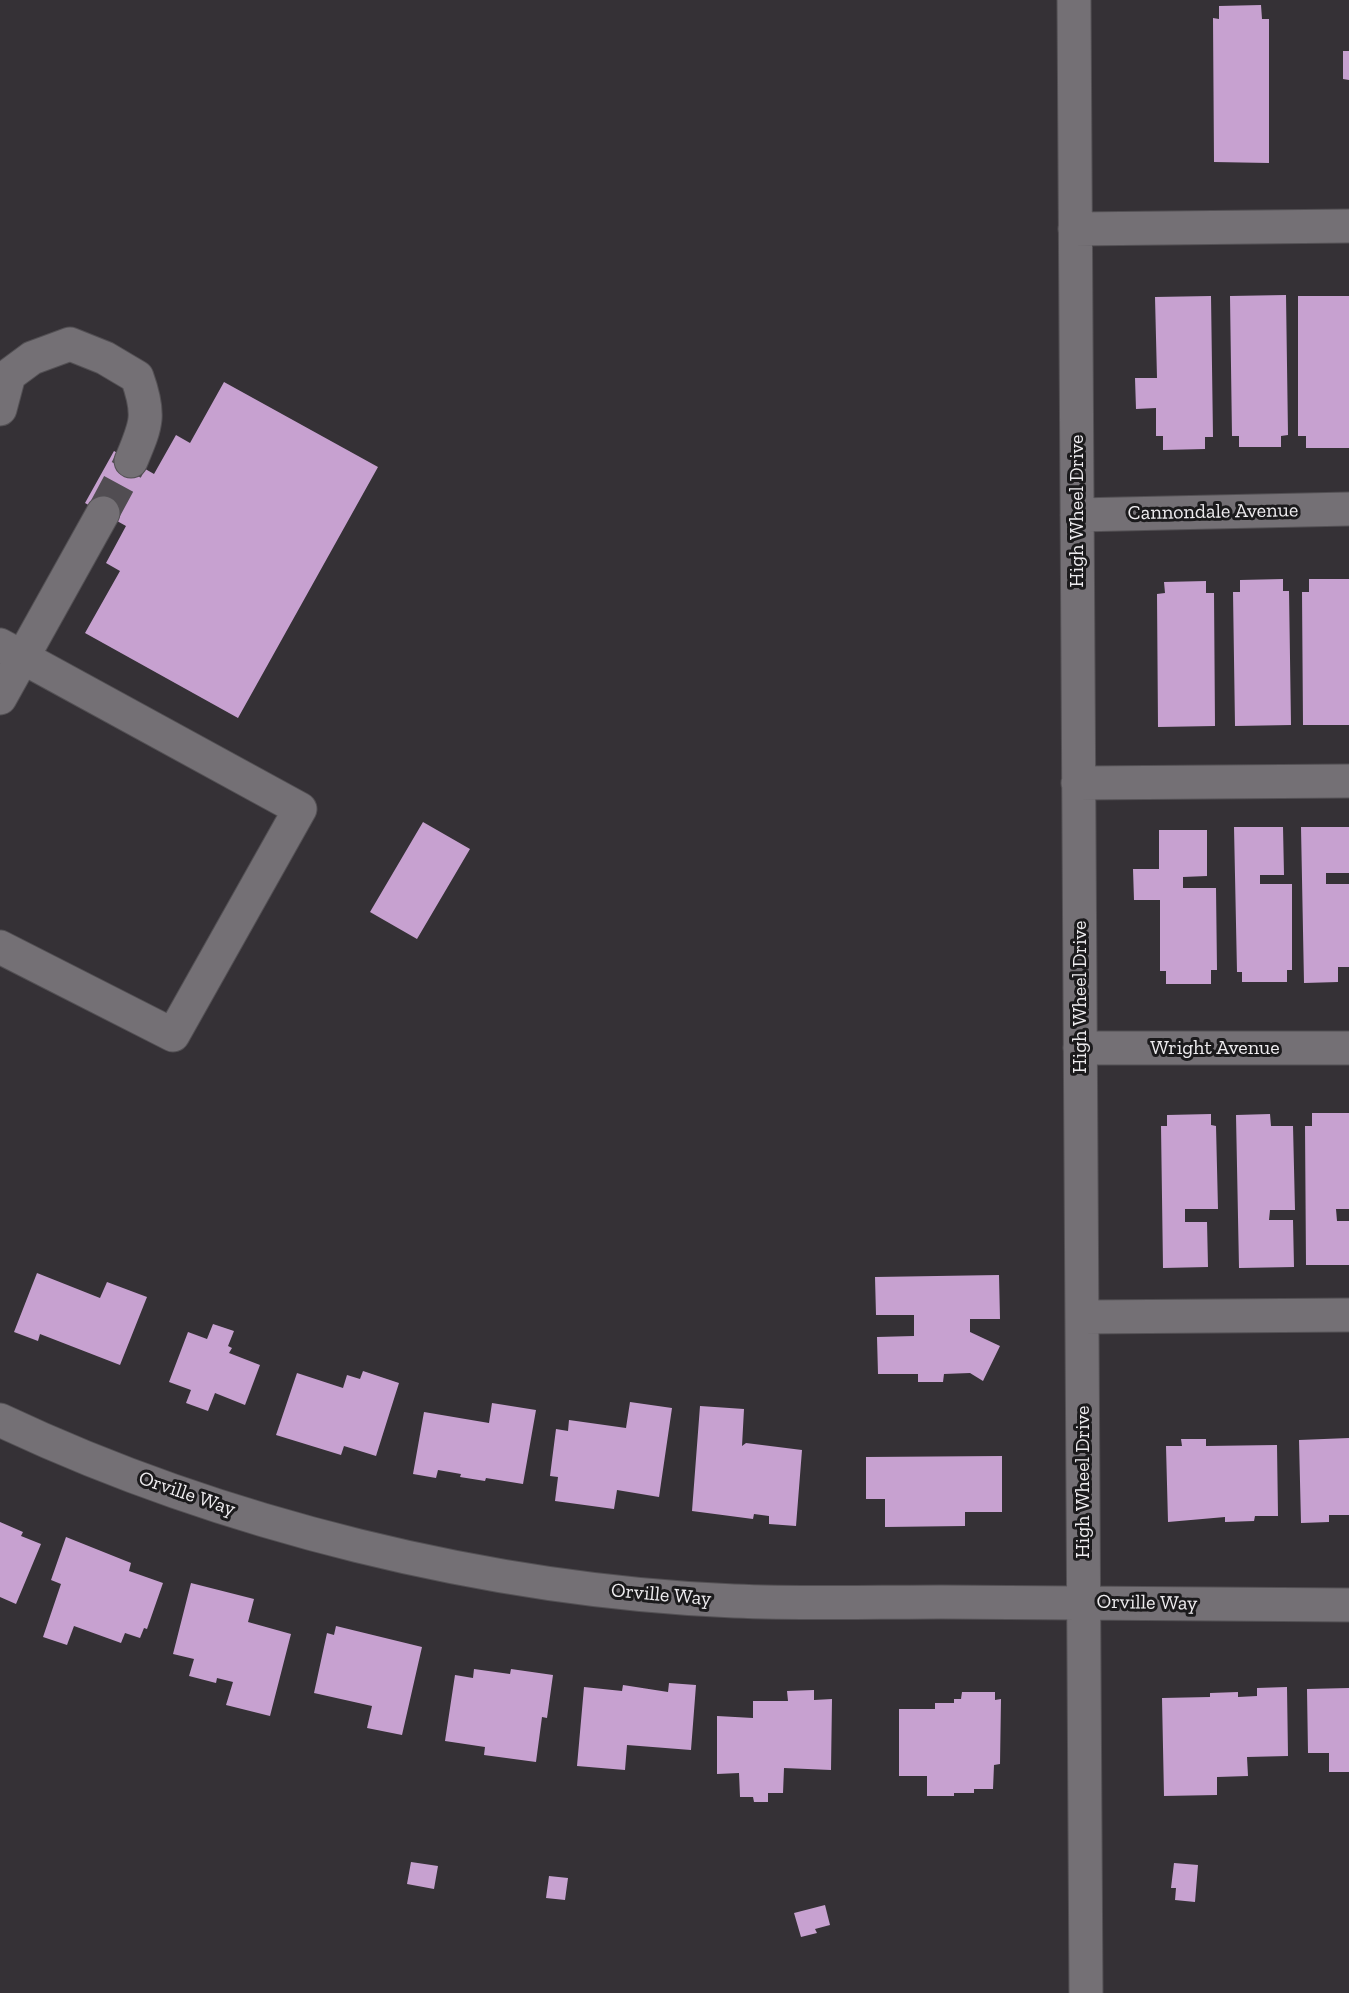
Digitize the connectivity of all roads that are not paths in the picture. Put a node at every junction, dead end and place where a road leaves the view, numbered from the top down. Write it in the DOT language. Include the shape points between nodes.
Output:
graph roads {
  1 [pos="1074,0"];
  2 [pos="1349,226"];
  3 [pos="1075,229"];
  4 [pos="0,409"];
  5 [pos="131,461"];
  6 [pos="1349,509"];
  7 [pos="103,513"];
  8 [pos="1077,515"];
  9 [pos="11,651"];
  10 [pos="0,698"];
  11 [pos="1349,781"];
  12 [pos="1078,783"];
  13 [pos="0,946"];
  14 [pos="1080,1048"];
  15 [pos="1349,1048"];
  16 [pos="1349,1315"];
  17 [pos="1083,1317"];
  18 [pos="0,1420"];
  19 [pos="1083,1602"];
  20 [pos="1349,1605"];
  21 [pos="1086,1993"];
  1 -- 3 [label="street, High Wheel Drive"];
  2 -- 3 [label="street"];
  3 -- 8 [label="street, High Wheel Drive"];
  4 -- 5 [label="street" via="9,375 32,358 70,344 137,377 146,401 146,426"];
  6 -- 8 [label="street, Cannondale Avenue"];
  7 -- 9 [label="street"];
  8 -- 12 [label="street, High Wheel Drive"];
  9 -- 10 [label="street"];
  9 -- 13 [label="street" via="300,809 173,1035"];
  11 -- 12 [label="street"];
  12 -- 14 [label="street, High Wheel Drive"];
  14 -- 15 [label="street, Wright Avenue"];
  14 -- 17 [label="street, High Wheel Drive"];
  16 -- 17 [label="street"];
  17 -- 19 [label="street, High Wheel Drive"];
  18 -- 19 [label="street, Orville Way" via="40,1439 233,1511 446,1565 590,1588 733,1601"];
  19 -- 20 [label="street, Orville Way"];
  19 -- 21 [label="street, High Wheel Drive"];
}
